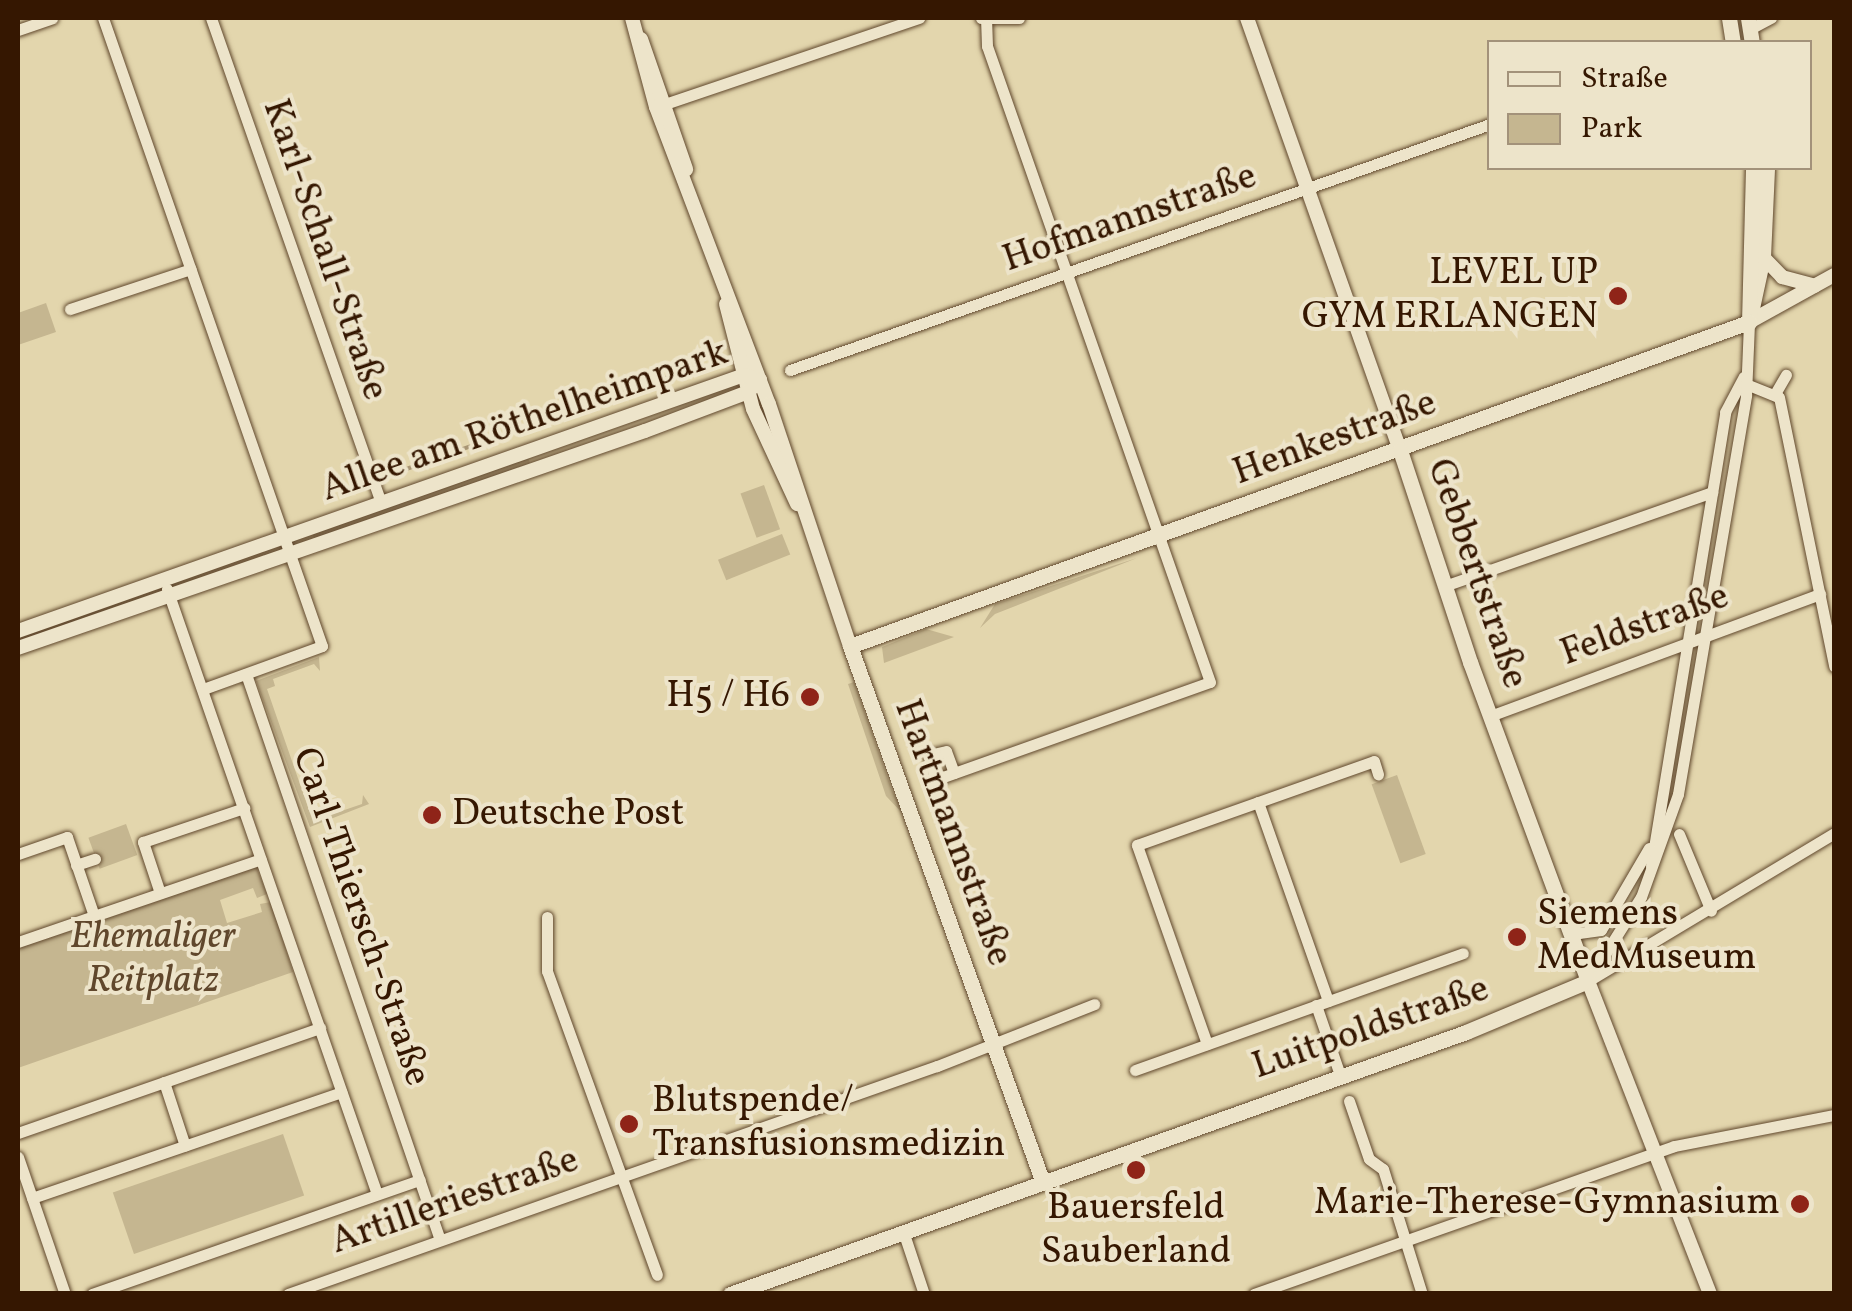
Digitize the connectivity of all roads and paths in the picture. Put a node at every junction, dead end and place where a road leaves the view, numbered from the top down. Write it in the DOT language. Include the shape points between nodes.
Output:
graph roads {
  1 [pos="52,18"];
  2 [pos="103,18"];
  3 [pos="211,18"];
  4 [pos="919,18"];
  5 [pos="1019,18"];
  6 [pos="1247,18"];
  7 [pos="1771,18"];
  8 [pos="984,19"];
  9 [pos="634,24"];
  10 [pos="18,30"];
  11 [pos="1750,30"];
  12 [pos="662,105"];
  13 [pos="1487,125"];
  14 [pos="1753,170"];
  15 [pos="1768,170"];
  16 [pos="1308,188"];
  17 [pos="1764,257"];
  18 [pos="191,269"];
  19 [pos="1067,272"];
  20 [pos="1834,275"];
  21 [pos="1816,286"];
  22 [pos="726,294"];
  23 [pos="70,308"];
  24 [pos="1749,322"];
  25 [pos="790,370"];
  26 [pos="744,376"];
  27 [pos="1786,376"];
  28 [pos="760,380"];
  29 [pos="1745,380"];
  30 [pos="748,392"];
  31 [pos="1776,392"];
  32 [pos="546,444"];
  33 [pos="1400,450"];
  34 [pos="553,462"];
  35 [pos="1712,492"];
  36 [pos="381,503"];
  37 [pos="800,509"];
  38 [pos="284,537"];
  39 [pos="1159,537"];
  40 [pos="291,554"];
  41 [pos="163,578"];
  42 [pos="1447,585"];
  43 [pos="1820,594"];
  44 [pos="170,596"];
  45 [pos="18,631"];
  46 [pos="1705,635"];
  47 [pos="1688,642"];
  48 [pos="850,646"];
  49 [pos="18,648"];
  50 [pos="1834,666"];
  51 [pos="246,674"];
  52 [pos="203,690"];
  53 [pos="1490,716"];
  54 [pos="954,773"];
  55 [pos="1378,774"];
  56 [pos="1258,802"];
  57 [pos="244,808"];
  58 [pos="1667,811"];
  59 [pos="1834,833"];
  60 [pos="1655,834"];
  61 [pos="1679,834"];
  62 [pos="18,854"];
  63 [pos="95,858"];
  64 [pos="261,859"];
  65 [pos="76,865"];
  66 [pos="1648,880"];
  67 [pos="160,893"];
  68 [pos="1711,911"];
  69 [pos="94,916"];
  70 [pos="548,917"];
  71 [pos="1567,925"];
  72 [pos="18,942"];
  73 [pos="1463,954"];
  74 [pos="1588,981"];
  75 [pos="1322,1003"];
  76 [pos="1094,1004"];
  77 [pos="320,1028"];
  78 [pos="993,1044"];
  79 [pos="1208,1044"];
  80 [pos="1135,1070"];
  81 [pos="1340,1075"];
  82 [pos="164,1082"];
  83 [pos="342,1092"];
  84 [pos="1349,1101"];
  85 [pos="1834,1115"];
  86 [pos="18,1133"];
  87 [pos="185,1146"];
  88 [pos="1659,1151"];
  89 [pos="18,1157"];
  90 [pos="620,1176"];
  91 [pos="420,1180"];
  92 [pos="1042,1180"];
  93 [pos="377,1194"];
  94 [pos="32,1198"];
  95 [pos="903,1231"];
  96 [pos="440,1240"];
  97 [pos="1404,1241"];
  98 [pos="657,1275"];
  99 [pos="63,1293"];
  100 [pos="92,1294"];
  101 [pos="288,1294"];
  102 [pos="730,1294"];
  103 [pos="924,1294"];
  104 [pos="1254,1294"];
  105 [pos="1422,1294"];
  106 [pos="1710,1294"];
  1 -- 10 [label="street"];
  2 -- 18 [label="street"];
  3 -- 36 [label="street, Karl-Schall-Straße"];
  4 -- 12 [label="street"];
  5 -- 8 [label="street"];
  6 -- 16 [label="street, Gebbertstraße"];
  7 -- 11 [label="street"];
  8 -- 19 [label="street" via="987,46"];
  9 -- 12 [label="street, Hartmannstraße"];
  12 -- 22 [label="street, Hartmannstraße"];
  13 -- 16 [label="street, Hofmannstraße"];
  14 -- 24 [label="main road"];
  15 -- 17 [label="main road"];
  16 -- 19 [label="street, Hofmannstraße"];
  16 -- 33 [label="street, Gebbertstraße"];
  17 -- 21 [label="street" via="1782,277"];
  17 -- 24 [label="main road"];
  18 -- 23 [label="street"];
  18 -- 38 [label="street"];
  19 -- 25 [label="street, Hofmannstraße"];
  19 -- 39 [label="street"];
  20 -- 21 [label="street, Henkestraße"];
  21 -- 24 [label="street, Henkestraße"];
  22 -- 26 [label="street, Hartmannstraße"];
  22 -- 28 [label="street, Hartmannstraße"];
  24 -- 29 [label="street"];
  24 -- 33 [label="main road, Henkestraße"];
  26 -- 28 [label="street, Allee am Röthelheimpark"];
  26 -- 30 [label="street, Hartmannstraße"];
  26 -- 32 [label="street, Allee am Röthelheimpark"];
  27 -- 31 [label="street"];
  28 -- 30 [label="street, Allee am Röthelheimpark"];
  28 -- 37 [label="street, Hartmannstraße"];
  29 -- 31 [label="street"];
  29 -- 35 [label="street" via="1725,412"];
  29 -- 46 [label="street"];
  30 -- 34 [label="street, Allee am Röthelheimpark"];
  30 -- 37 [label="street, Hartmannstraße" via="782,484"];
  31 -- 43 [label="street"];
  32 -- 34 [label="street"];
  32 -- 36 [label="street, Allee am Röthelheimpark"];
  33 -- 39 [label="main road, Henkestraße"];
  33 -- 42 [label="main road, Gebbertstraße"];
  34 -- 40 [label="street, Allee am Röthelheimpark"];
  35 -- 42 [label="street"];
  35 -- 47 [label="street"];
  36 -- 38 [label="street, Allee am Röthelheimpark"];
  37 -- 48 [label="street, Hartmannstraße"];
  38 -- 40 [label="street"];
  38 -- 41 [label="street, Allee am Röthelheimpark"];
  39 -- 48 [label="main road, Henkestraße"];
  39 -- 54 [label="street" via="1210,682"];
  40 -- 44 [label="street, Allee am Röthelheimpark"];
  40 -- 51 [label="street" via="322,646"];
  41 -- 44 [label="street"];
  41 -- 45 [label="street, Allee am Röthelheimpark"];
  42 -- 53 [label="main road, Gebbertstraße"];
  43 -- 46 [label="street, Feldstraße"];
  43 -- 50 [label="street"];
  44 -- 49 [label="street, Allee am Röthelheimpark"];
  44 -- 52 [label="street"];
  46 -- 47 [label="street, Feldstraße"];
  46 -- 58 [label="street"];
  47 -- 53 [label="street, Feldstraße"];
  47 -- 58 [label="street"];
  48 -- 78 [label="main road, Hartmannstraße"];
  51 -- 52 [label="street"];
  51 -- 91 [label="street, Carl-Thiersch-Straße"];
  52 -- 57 [label="street"];
  53 -- 71 [label="main road, Gebbertstraße"];
  55 -- 56 [label="street" via="1374,761"];
  56 -- 75 [label="street"];
  56 -- 79 [label="street" via="1137,844"];
  57 -- 64 [label="street"];
  57 -- 67 [label="street" via="138,844"];
  58 -- 60 [label="street"];
  58 -- 66 [label="street"];
  59 -- 68 [label="street, Luitpoldstraße"];
  60 -- 66 [label="street"];
  60 -- 71 [label="street" via="1601,930 1580,932"];
  61 -- 68 [label="street"];
  62 -- 65 [label="street" via="67,837"];
  63 -- 65 [label="street"];
  64 -- 67 [label="street"];
  64 -- 77 [label="street"];
  65 -- 69 [label="street"];
  66 -- 74 [label="street"];
  67 -- 69 [label="street"];
  68 -- 74 [label="street, Luitpoldstraße"];
  69 -- 72 [label="street"];
  70 -- 90 [label="street" via="547,971"];
  71 -- 74 [label="main road, Gebbertstraße"];
  73 -- 75 [label="street"];
  74 -- 81 [label="main road, Luitpoldstraße"];
  74 -- 88 [label="street"];
  75 -- 79 [label="street"];
  75 -- 81 [label="street"];
  76 -- 78 [label="street, Artilleriestraße"];
  77 -- 82 [label="street"];
  77 -- 83 [label="street"];
  78 -- 90 [label="street, Artilleriestraße"];
  78 -- 92 [label="main road, Hartmannstraße"];
  79 -- 80 [label="street"];
  81 -- 92 [label="main road, Luitpoldstraße"];
  82 -- 86 [label="street"];
  82 -- 87 [label="street"];
  83 -- 87 [label="street"];
  83 -- 93 [label="street"];
  84 -- 97 [label="street" via="1369,1159 1382,1169"];
  85 -- 88 [label="street"];
  87 -- 94 [label="street"];
  88 -- 97 [label="street"];
  88 -- 106 [label="street"];
  89 -- 94 [label="street"];
  90 -- 96 [label="street, Artilleriestraße"];
  90 -- 98 [label="street"];
  91 -- 93 [label="street"];
  91 -- 96 [label="street, Carl-Thiersch-Straße"];
  92 -- 95 [label="main road, Luitpoldstraße"];
  93 -- 100 [label="street"];
  94 -- 99 [label="street"];
  95 -- 102 [label="main road, Luitpoldstraße"];
  95 -- 103 [label="street"];
  96 -- 101 [label="street, Artilleriestraße"];
  97 -- 104 [label="street"];
  97 -- 105 [label="street"];
}
